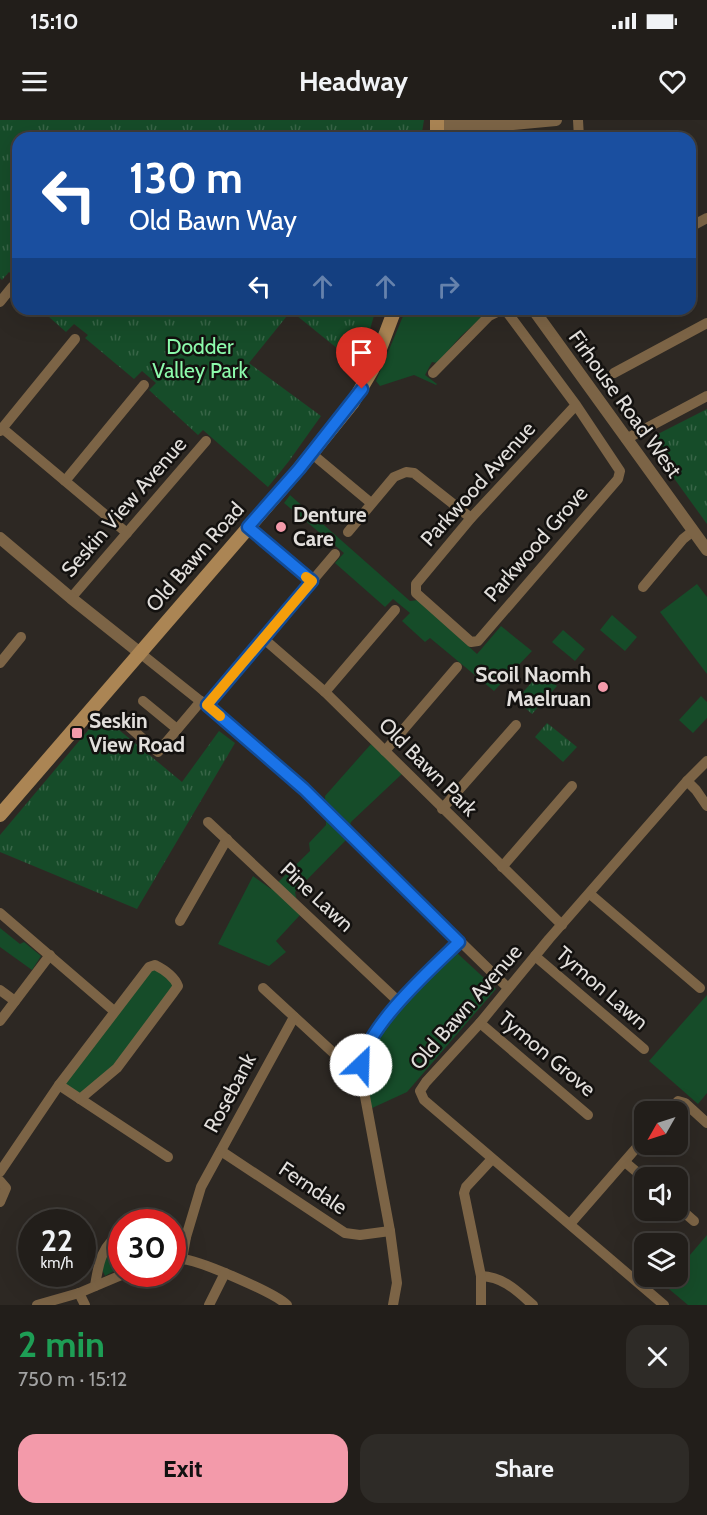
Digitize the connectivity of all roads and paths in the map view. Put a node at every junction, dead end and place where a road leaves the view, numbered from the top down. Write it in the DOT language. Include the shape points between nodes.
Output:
graph roads {
  1 [pos="556,120"];
  2 [pos="437,128"];
  3 [pos="12,287"];
  4 [pos="0,302"];
  5 [pos="393,315"];
  6 [pos="491,315"];
  7 [pos="509,315"];
  8 [pos="537,315"];
  9 [pos="707,323"];
  10 [pos="75,339"];
  11 [pos="432,373"];
  12 [pos="614,373"];
  13 [pos="144,385"];
  14 [pos="707,396"];
  15 [pos="576,405"];
  16 [pos="1,429"];
  17 [pos="626,439"];
  18 [pos="206,441"];
  19 [pos="311,453"];
  20 [pos="65,481"];
  21 [pos="371,503"];
  22 [pos="471,518"];
  23 [pos="248,527"];
  24 [pos="693,531"];
  25 [pos="348,532"];
  26 [pos="127,533"];
  27 [pos="0,538"];
  28 [pos="707,550"];
  29 [pos="335,554"];
  30 [pos="312,581"];
  31 [pos="643,587"];
  32 [pos="416,593"];
  33 [pos="71,598"];
  34 [pos="395,610"];
  35 [pos="21,637"];
  36 [pos="264,639"];
  37 [pos="140,653"];
  38 [pos="0,663"];
  39 [pos="457,666"];
  40 [pos="325,692"];
  41 [pos="143,700"];
  42 [pos="204,703"];
  43 [pos="126,724"];
  44 [pos="516,725"];
  45 [pos="177,729"];
  46 [pos="385,751"];
  47 [pos="707,761"];
  48 [pos="687,781"];
  49 [pos="572,786"];
  50 [pos="707,806"];
  51 [pos="442,809"];
  52 [pos="0,815"];
  53 [pos="208,822"];
  54 [pos="227,839"];
  55 [pos="502,867"];
  56 [pos="590,894"];
  57 [pos="0,913"];
  58 [pos="180,921"];
  59 [pos="562,925"];
  60 [pos="459,942"];
  61 [pos="50,956"];
  62 [pos="535,956"];
  63 [pos="263,988"];
  64 [pos="508,988"];
  65 [pos="700,988"];
  66 [pos="0,990"];
  67 [pos="15,1001"];
  68 [pos="399,1002"];
  69 [pos="114,1011"];
  70 [pos="294,1017"];
  71 [pos="0,1021"];
  72 [pos="480,1023"];
  73 [pos="644,1049"];
  74 [pos="361,1065"];
  75 [pos="59,1085"];
  76 [pos="80,1099"];
  77 [pos="688,1106"];
  78 [pos="588,1114"];
  79 [pos="707,1123"];
  80 [pos="221,1151"];
  81 [pos="634,1151"];
  82 [pos="168,1157"];
  83 [pos="492,1159"];
  84 [pos="625,1162"];
  85 [pos="634,1170"];
  86 [pos="0,1172"];
  87 [pos="0,1181"];
  88 [pos="0,1202"];
  89 [pos="688,1216"];
  90 [pos="694,1221"];
  91 [pos="570,1224"];
  92 [pos="390,1231"];
  93 [pos="186,1237"];
  94 [pos="108,1245"];
  95 [pos="186,1262"];
  96 [pos="225,1273"];
  97 [pos="481,1276"];
  98 [pos="96,1281"];
  99 [pos="93,1287"];
  100 [pos="79,1293"];
  101 [pos="662,1304"];
  102 [pos="37,1305"];
  103 [pos="85,1305"];
  104 [pos="209,1305"];
  105 [pos="287,1305"];
  106 [pos="393,1305"];
  107 [pos="481,1305"];
  108 [pos="533,1305"];
  1 -- 2 [label="street"];
  3 -- 4 [label="street"];
  5 -- 19 [label="main road, Old Bawn Road" via="359,394"];
  6 -- 11 [label="street, Parkwood Grove"];
  7 -- 15 [label="street, Parkwood Grove"];
  8 -- 17 [label="street, Firhouse Road West"];
  9 -- 12 [label="street"];
  10 -- 16 [label="street"];
  13 -- 20 [label="street"];
  14 -- 17 [label="street"];
  15 -- 22 [label="street, Parkwood Avenue"];
  15 -- 32 [label="street, Parkwood Grove" via="616,463 618,479 478,641 471,642"];
  16 -- 20 [label="street"];
  17 -- 24 [label="street, Firhouse Road West"];
  18 -- 26 [label="street, Seskin View Avenue"];
  19 -- 21 [label="street"];
  19 -- 23 [label="main road, Old Bawn Road"];
  20 -- 26 [label="street"];
  21 -- 22 [label="street" via="394,477 414,473"];
  21 -- 25 [label="street"];
  22 -- 32 [label="street, Parkwood Avenue" via="416,584"];
  23 -- 30 [label="street"];
  23 -- 37 [label="main road, Old Bawn Road"];
  24 -- 28 [label="street, Firhouse Road West"];
  24 -- 31 [label="street"];
  26 -- 33 [label="street, Seskin View Avenue"];
  27 -- 33 [label="street"];
  29 -- 30 [label="street"];
  30 -- 36 [label="street"];
  33 -- 37 [label="street"];
  34 -- 40 [label="street"];
  35 -- 38 [label="street"];
  36 -- 40 [label="street, Old Bawn Park"];
  36 -- 42 [label="street"];
  37 -- 42 [label="street"];
  37 -- 52 [label="main road, Old Bawn Road"];
  39 -- 46 [label="street"];
  40 -- 46 [label="street, Old Bawn Park"];
  41 -- 45 [label="street"];
  42 -- 45 [label="street"];
  42 -- 60 [label="street" via="304,789"];
  43 -- 45 [label="street" via="158,752"];
  44 -- 51 [label="street"];
  46 -- 51 [label="street, Old Bawn Park"];
  47 -- 48 [label="street, Old Bawn Avenue"];
  48 -- 50 [label="street"];
  48 -- 56 [label="street, Old Bawn Avenue"];
  49 -- 55 [label="street"];
  51 -- 55 [label="street, Old Bawn Park"];
  53 -- 54 [label="street, Pine Lawn"];
  54 -- 58 [label="street"];
  54 -- 68 [label="street, Pine Lawn"];
  55 -- 59 [label="street, Old Bawn Park"];
  56 -- 59 [label="street, Old Bawn Avenue"];
  56 -- 65 [label="street"];
  57 -- 61 [label="street"];
  59 -- 62 [label="street, Old Bawn Avenue"];
  60 -- 64 [label="street"];
  60 -- 68 [label="street"];
  61 -- 67 [label="street"];
  61 -- 69 [label="street"];
  62 -- 64 [label="street, Old Bawn Avenue"];
  62 -- 73 [label="street, Tymon Lawn"];
  63 -- 70 [label="street"];
  64 -- 72 [label="street, Old Bawn Avenue"];
  66 -- 67 [label="street"];
  67 -- 71 [label="street"];
  68 -- 74 [label="street" via="374,1036"];
  69 -- 75 [label="street"];
  69 -- 76 [label="street" via="149,967 155,965 176,980 174,993 117,1068"];
  70 -- 74 [label="street" via="344,1062"];
  70 -- 80 [label="street, Rosebank"];
  72 -- 78 [label="street, Tymon Grove"];
  72 -- 83 [label="street, Old Bawn Avenue" via="420,1091 424,1100"];
  74 -- 92 [label="street"];
  75 -- 76 [label="street"];
  75 -- 86 [label="street"];
  76 -- 82 [label="street"];
  77 -- 79 [label="street"];
  80 -- 92 [label="street, Ferndale" via="345,1233"];
  80 -- 93 [label="street, Rosebank" via="201,1187"];
  81 -- 84 [label="street"];
  83 -- 91 [label="street, Old Bawn Avenue"];
  83 -- 97 [label="street" via="464,1193"];
  84 -- 85 [label="street"];
  84 -- 91 [label="street"];
  87 -- 88 [label="street" via="6,1188"];
  89 -- 90 [label="street"];
  91 -- 101 [label="street, Old Bawn Avenue"];
  92 -- 106 [label="street" via="397,1283"];
  94 -- 98 [label="street" via="101,1256"];
  95 -- 96 [label="street"];
  96 -- 104 [label="street"];
  96 -- 105 [label="street" via="271,1293"];
  97 -- 107 [label="street"];
  97 -- 108 [label="street" via="493,1276 510,1285"];
  99 -- 100 [label="street"];
  100 -- 102 [label="street"];
  100 -- 103 [label="street"];
}
